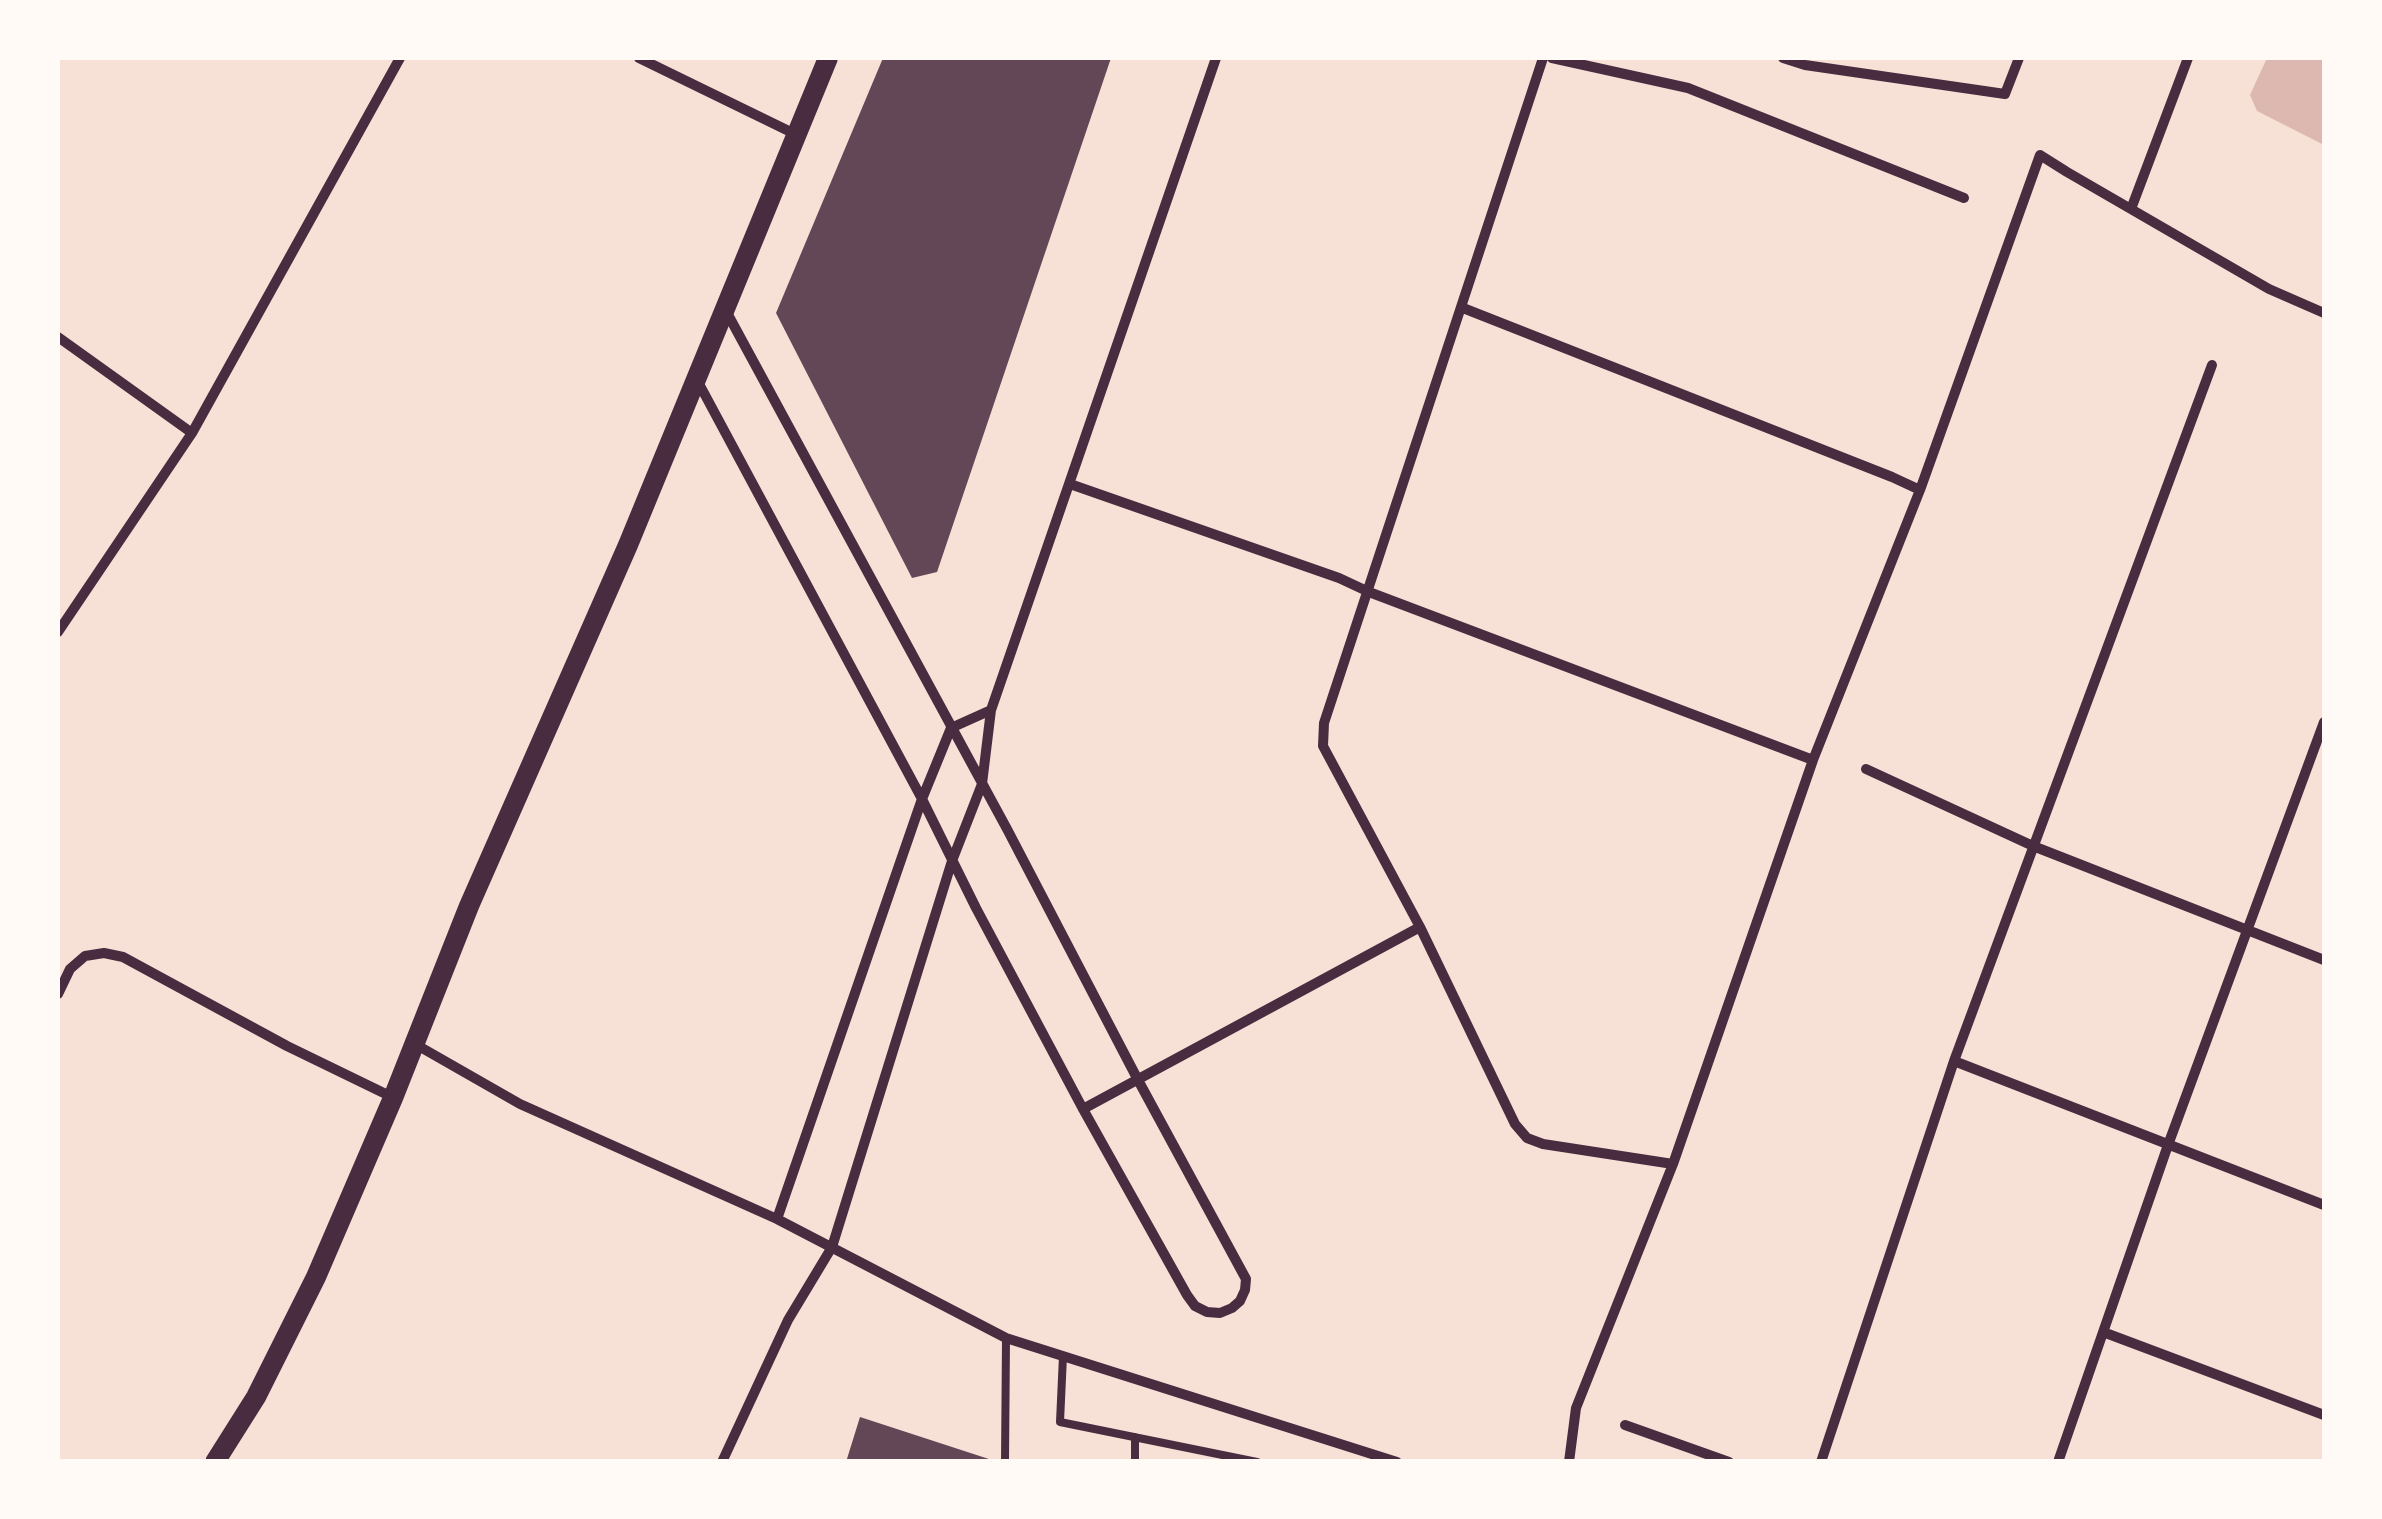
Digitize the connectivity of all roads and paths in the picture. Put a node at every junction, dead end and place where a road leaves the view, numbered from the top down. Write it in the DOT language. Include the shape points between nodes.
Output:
graph roads {
  1 [pos="400,58"];
  2 [pos="639,58"];
  3 [pos="828,58"];
  4 [pos="1216,58"];
  5 [pos="1543,58"];
  6 [pos="1552,58"];
  7 [pos="1783,58"];
  8 [pos="1858,58"];
  9 [pos="2019,58"];
  10 [pos="2188,58"];
  11 [pos="1852,72"];
  12 [pos="798,134"];
  13 [pos="1964,198"];
  14 [pos="2131,209"];
  15 [pos="1462,308"];
  16 [pos="725,309"];
  17 [pos="2324,313"];
  18 [pos="58,337"];
  19 [pos="2212,365"];
  20 [pos="696,380"];
  21 [pos="192,433"];
  22 [pos="1070,484"];
  23 [pos="1920,490"];
  24 [pos="1369,592"];
  25 [pos="58,632"];
  26 [pos="991,710"];
  27 [pos="2324,722"];
  28 [pos="950,728"];
  29 [pos="1812,760"];
  30 [pos="1866,769"];
  31 [pos="982,784"];
  32 [pos="922,799"];
  33 [pos="2033,846"];
  34 [pos="952,861"];
  35 [pos="1420,927"];
  36 [pos="2246,930"];
  37 [pos="2324,960"];
  38 [pos="58,994"];
  39 [pos="415,1044"];
  40 [pos="1954,1062"];
  41 [pos="1138,1080"];
  42 [pos="393,1098"];
  43 [pos="1083,1109"];
  44 [pos="2168,1145"];
  45 [pos="1673,1164"];
  46 [pos="2324,1205"];
  47 [pos="777,1219"];
  48 [pos="832,1246"];
  49 [pos="2103,1332"];
  50 [pos="1006,1338"];
  51 [pos="1063,1356"];
  52 [pos="2324,1415"];
  53 [pos="1625,1425"];
  54 [pos="1135,1437"];
  55 [pos="215,1462"];
  56 [pos="722,1462"];
  57 [pos="1004,1462"];
  58 [pos="1136,1462"];
  59 [pos="1257,1462"];
  60 [pos="1397,1462"];
  61 [pos="1568,1462"];
  62 [pos="1729,1462"];
  63 [pos="1821,1462"];
  64 [pos="2058,1462"];
  1 -- 21 [label="street"];
  2 -- 12 [label="street"];
  3 -- 12 [label="main road"];
  4 -- 22 [label="street"];
  5 -- 15 [label="street"];
  6 -- 13 [label="street" via="1688,88"];
  7 -- 11 [label="street"];
  8 -- 11 [label="street"];
  9 -- 11 [label="street" via="2004,94"];
  10 -- 14 [label="street"];
  12 -- 16 [label="main road"];
  14 -- 17 [label="street"];
  14 -- 23 [label="street" via="2040,154"];
  15 -- 23 [label="street"];
  15 -- 24 [label="street"];
  16 -- 20 [label="main road"];
  16 -- 28 [label="street"];
  18 -- 21 [label="street"];
  19 -- 33 [label="street"];
  20 -- 32 [label="street"];
  20 -- 39 [label="main road"];
  21 -- 25 [label="street"];
  22 -- 24 [label="street"];
  22 -- 26 [label="street"];
  23 -- 29 [label="street"];
  24 -- 29 [label="street"];
  24 -- 35 [label="street" via="1324,724 1323,746"];
  26 -- 28 [label="street"];
  26 -- 31 [label="street"];
  27 -- 36 [label="street"];
  28 -- 31 [label="street"];
  28 -- 32 [label="street"];
  29 -- 45 [label="street"];
  30 -- 33 [label="street"];
  31 -- 34 [label="street"];
  31 -- 41 [label="street"];
  32 -- 34 [label="street"];
  32 -- 47 [label="street"];
  33 -- 36 [label="street"];
  33 -- 40 [label="street"];
  34 -- 43 [label="street"];
  34 -- 48 [label="street"];
  35 -- 41 [label="street"];
  35 -- 45 [label="street" via="1527,1138"];
  36 -- 37 [label="street"];
  36 -- 44 [label="street"];
  38 -- 42 [label="street" via="85,956 123,957"];
  39 -- 42 [label="main road"];
  39 -- 47 [label="street" via="520,1104"];
  40 -- 44 [label="street"];
  40 -- 63 [label="street"];
  41 -- 43 [label="street"];
  41 -- 43 [label="street" via="1246,1279 1232,1308 1207,1312 1195,1306"];
  42 -- 55 [label="main road" via="316,1277"];
  44 -- 46 [label="street"];
  44 -- 49 [label="street"];
  45 -- 61 [label="street" via="1576,1408"];
  47 -- 48 [label="street"];
  48 -- 50 [label="street"];
  48 -- 56 [label="street" via="788,1320"];
  49 -- 52 [label="street"];
  49 -- 64 [label="street"];
  50 -- 51 [label="street"];
  50 -- 57 [label="lane"];
  51 -- 54 [label="lane" via="1060,1422"];
  51 -- 60 [label="street"];
  53 -- 62 [label="street"];
  54 -- 58 [label="lane"];
  54 -- 59 [label="lane"];
}
